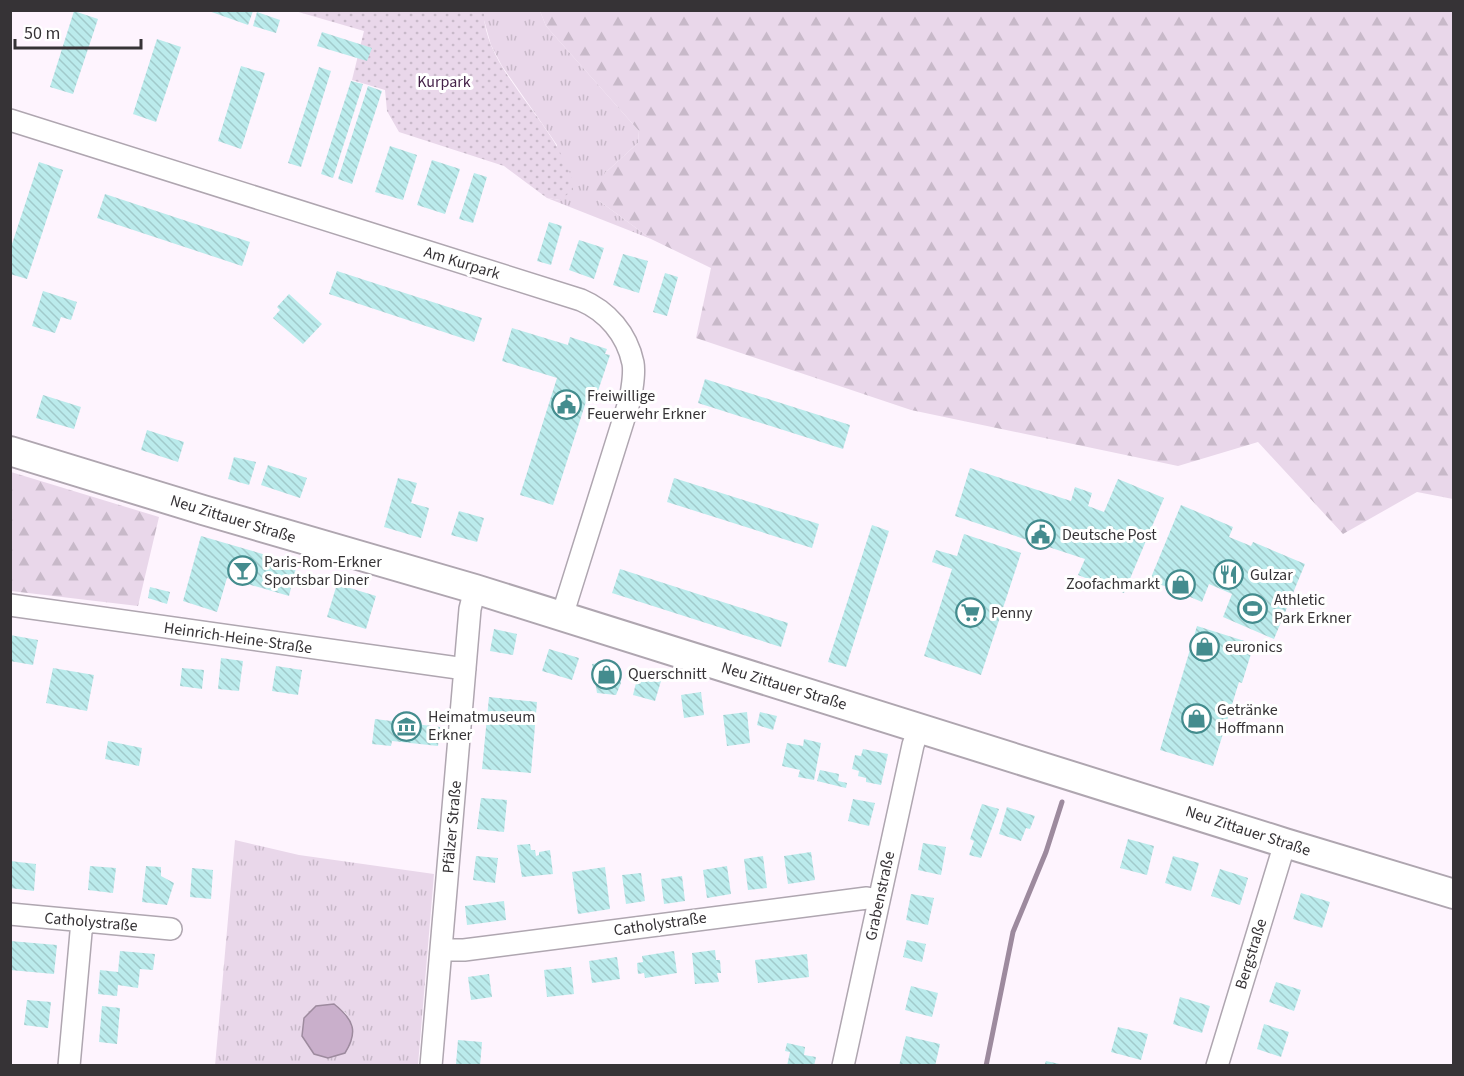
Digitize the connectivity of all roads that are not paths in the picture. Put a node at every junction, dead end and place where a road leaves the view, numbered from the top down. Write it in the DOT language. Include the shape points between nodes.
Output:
graph roads {
  1 [pos="10,120"];
  2 [pos="10,452"];
  3 [pos="475,589"];
  4 [pos="10,604"];
  5 [pos="562,616"];
  6 [pos="465,669"];
  7 [pos="919,728"];
  8 [pos="1285,843"];
  9 [pos="1454,894"];
  10 [pos="879,900"];
  11 [pos="10,914"];
  12 [pos="82,921"];
  13 [pos="171,929"];
  14 [pos="441,950"];
  15 [pos="69,1065"];
  16 [pos="431,1065"];
  17 [pos="843,1065"];
  18 [pos="1217,1065"];
  1 -- 5 [label="street, Am Kurpark" via="581,300 613,322 633,364 631,396"];
  2 -- 3 [label="main road, Neu Zittauer Straße"];
  3 -- 5 [label="main road, Neu Zittauer Straße"];
  3 -- 6 [label="street, Pfälzer Straße"];
  4 -- 6 [label="street, Heinrich-Heine-Straße"];
  5 -- 7 [label="main road, Neu Zittauer Straße"];
  6 -- 14 [label="street, Pfälzer Straße"];
  7 -- 8 [label="main road, Neu Zittauer Straße"];
  7 -- 10 [label="street, Grabenstraße"];
  8 -- 9 [label="main road, Neu Zittauer Straße"];
  8 -- 18 [label="street, Bergstraße"];
  10 -- 14 [label="street, Catholystraße" via="867,898"];
  10 -- 17 [label="street, Grabenstraße"];
  11 -- 12 [label="street, Catholystraße"];
  12 -- 13 [label="street, Catholystraße"];
  12 -- 15 [label="street"];
  14 -- 16 [label="street, Pfälzer Straße"];
}
